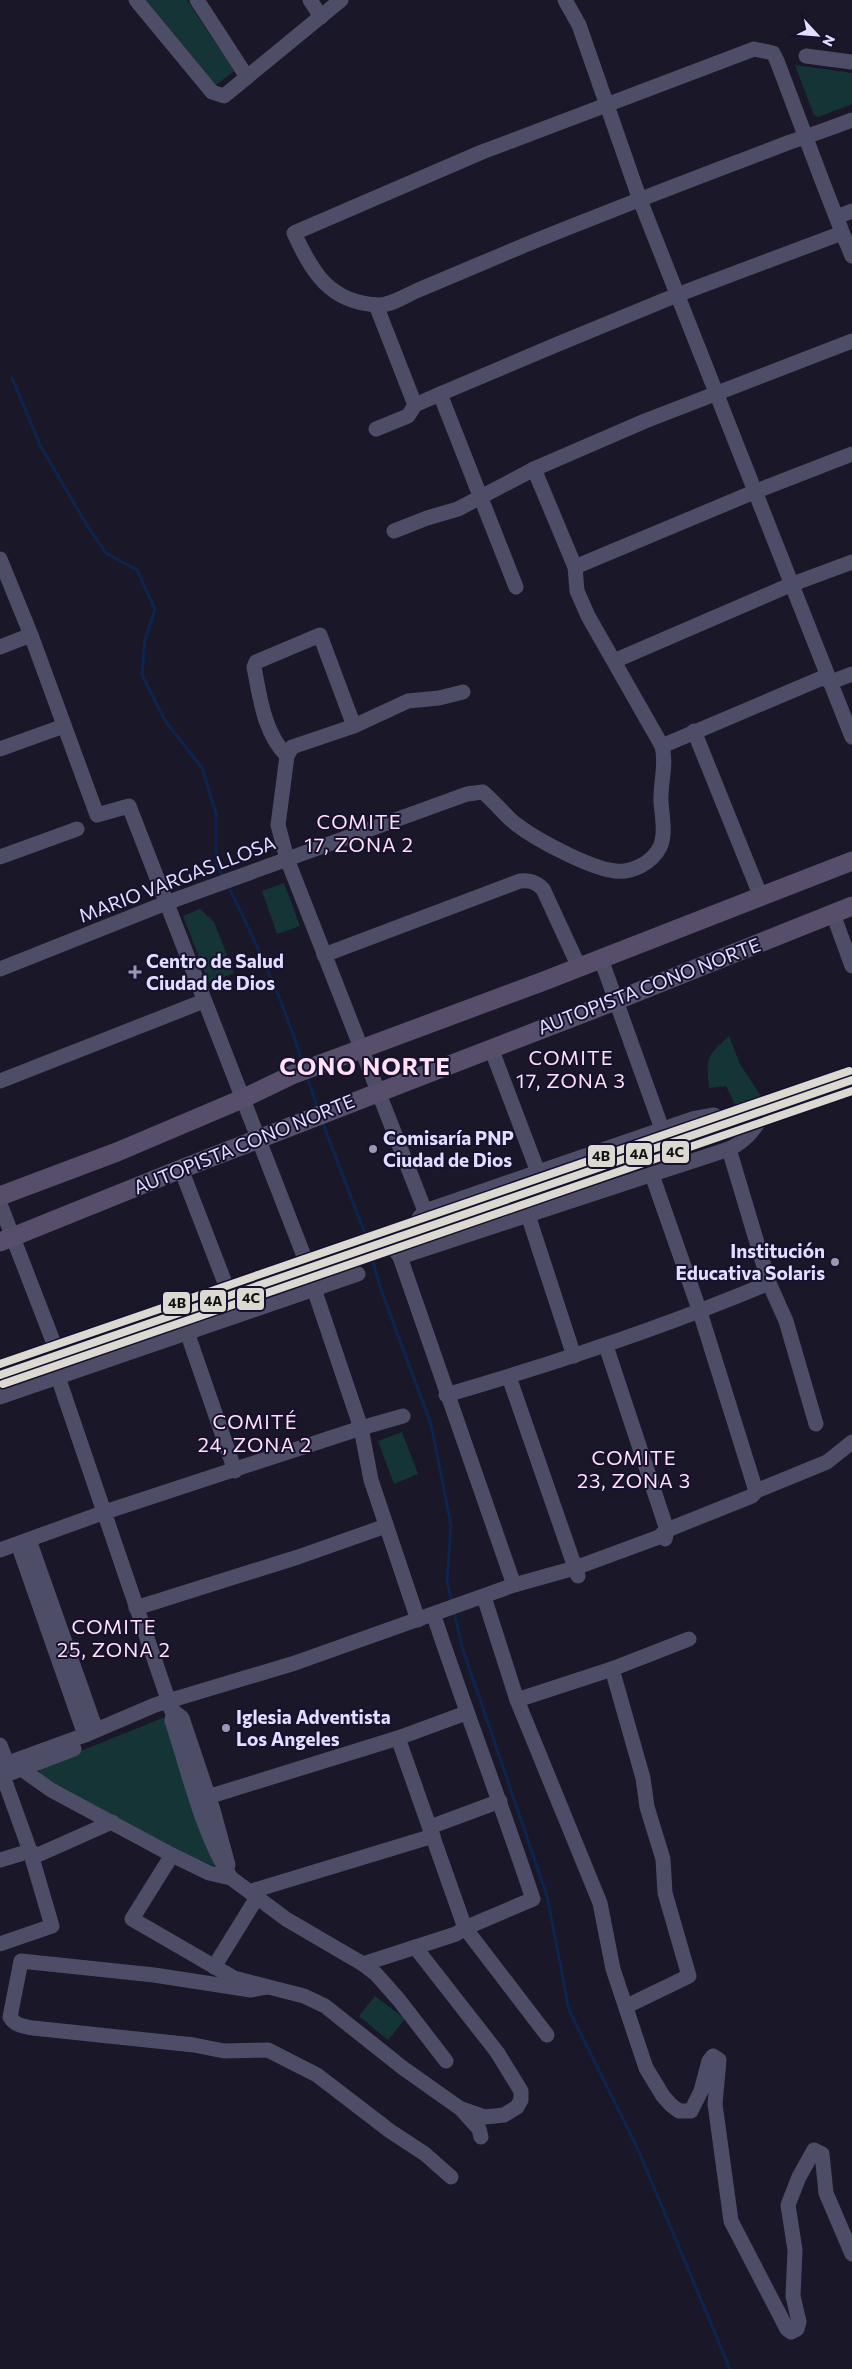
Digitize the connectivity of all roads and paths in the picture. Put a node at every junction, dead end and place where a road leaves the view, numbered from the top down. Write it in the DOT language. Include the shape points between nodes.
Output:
graph roads {
  1 [pos="136,0"];
  2 [pos="197,0"];
  3 [pos="310,0"];
  4 [pos="341,0"];
  5 [pos="566,0"];
  6 [pos="321,17"];
  7 [pos="806,56"];
  8 [pos="852,62"];
  9 [pos="247,77"];
  10 [pos="606,106"];
  11 [pos="852,120"];
  12 [pos="806,136"];
  13 [pos="640,200"];
  14 [pos="852,211"];
  15 [pos="837,217"];
  16 [pos="842,233"];
  17 [pos="852,256"];
  18 [pos="677,295"];
  19 [pos="376,305"];
  20 [pos="852,341"];
  21 [pos="440,394"];
  22 [pos="718,394"];
  23 [pos="415,405"];
  24 [pos="376,429"];
  25 [pos="852,454"];
  26 [pos="534,469"];
  27 [pos="754,492"];
  28 [pos="482,497"];
  29 [pos="394,531"];
  30 [pos="0,559"];
  31 [pos="852,562"];
  32 [pos="575,567"];
  33 [pos="790,585"];
  34 [pos="516,587"];
  35 [pos="31,635"];
  36 [pos="0,647"];
  37 [pos="614,661"];
  38 [pos="852,674"];
  39 [pos="831,682"];
  40 [pos="463,692"];
  41 [pos="64,726"];
  42 [pos="354,726"];
  43 [pos="694,731"];
  44 [pos="852,736"];
  45 [pos="662,746"];
  46 [pos="0,749"];
  47 [pos="287,756"];
  48 [pos="77,829"];
  49 [pos="0,857"];
  50 [pos="287,859"];
  51 [pos="852,861"];
  52 [pos="761,897"];
  53 [pos="166,903"];
  54 [pos="852,906"];
  55 [pos="833,914"];
  56 [pos="324,955"];
  57 [pos="601,959"];
  58 [pos="852,966"];
  59 [pos="579,967"];
  60 [pos="0,969"];
  61 [pos="204,1001"];
  62 [pos="615,1001"];
  63 [pos="491,1048"];
  64 [pos="361,1049"];
  65 [pos="852,1080"];
  66 [pos="0,1081"];
  67 [pos="379,1091"];
  68 [pos="242,1099"];
  69 [pos="766,1110"];
  70 [pos="728,1122"];
  71 [pos="662,1129"];
  72 [pos="259,1138"];
  73 [pos="729,1149"];
  74 [pos="181,1169"];
  75 [pos="538,1172"];
  76 [pos="652,1175"];
  77 [pos="0,1196"];
  78 [pos="0,1204"];
  79 [pos="425,1212"];
  80 [pos="528,1215"];
  81 [pos="7,1240"];
  82 [pos="393,1244"];
  83 [pos="358,1274"];
  84 [pos="311,1279"];
  85 [pos="769,1283"];
  86 [pos="230,1296"];
  87 [pos="700,1312"];
  88 [pos="187,1332"];
  89 [pos="606,1346"];
  90 [pos="58,1354"];
  91 [pos="574,1356"];
  92 [pos="0,1375"];
  93 [pos="58,1377"];
  94 [pos="509,1377"];
  95 [pos="446,1395"];
  96 [pos="0,1396"];
  97 [pos="403,1416"];
  98 [pos="816,1424"];
  99 [pos="360,1428"];
  100 [pos="852,1442"];
  101 [pos="235,1471"];
  102 [pos="756,1492"];
  103 [pos="105,1512"];
  104 [pos="386,1526"];
  105 [pos="668,1530"];
  106 [pos="23,1542"];
  107 [pos="0,1550"];
  108 [pos="576,1572"];
  109 [pos="514,1585"];
  110 [pos="485,1602"];
  111 [pos="136,1608"];
  112 [pos="418,1620"];
  113 [pos="436,1622"];
  114 [pos="689,1639"];
  115 [pos="612,1669"];
  116 [pos="517,1700"];
  117 [pos="169,1705"];
  118 [pos="466,1713"];
  119 [pos="90,1732"];
  120 [pos="398,1738"];
  121 [pos="0,1745"];
  122 [pos="22,1770"];
  123 [pos="2,1771"];
  124 [pos="203,1799"];
  125 [pos="500,1801"];
  126 [pos="112,1822"];
  127 [pos="432,1831"];
  128 [pos="30,1852"];
  129 [pos="172,1855"];
  130 [pos="0,1860"];
  131 [pos="230,1878"];
  132 [pos="256,1899"];
  133 [pos="465,1928"];
  134 [pos="0,1944"];
  135 [pos="415,1947"];
  136 [pos="363,1964"];
  137 [pos="214,1967"];
  138 [pos="267,1987"];
  139 [pos="627,2006"];
  140 [pos="547,2035"];
  141 [pos="446,2061"];
  142 [pos="460,2109"];
  143 [pos="481,2137"];
  144 [pos="451,2177"];
  145 [pos="852,2254"];
  1 -- 9 [label="street" via="212,92 224,96"];
  2 -- 9 [label="street"];
  3 -- 6 [label="street"];
  4 -- 6 [label="street"];
  5 -- 10 [label="street" via="579,25"];
  6 -- 9 [label="street"];
  7 -- 8 [label="street"];
  10 -- 12 [label="street" via="754,49 764,50 773,54 777,61"];
  10 -- 13 [label="street"];
  10 -- 19 [label="street" via="482,152 294,233 313,272 324,282 351,300"];
  11 -- 12 [label="street"];
  12 -- 13 [label="street"];
  12 -- 15 [label="street"];
  13 -- 18 [label="street"];
  13 -- 19 [label="street" via="384,305"];
  14 -- 15 [label="street"];
  15 -- 16 [label="street"];
  16 -- 17 [label="street"];
  16 -- 18 [label="street"];
  18 -- 21 [label="street"];
  18 -- 22 [label="street"];
  19 -- 23 [label="street"];
  20 -- 22 [label="street"];
  21 -- 23 [label="street"];
  21 -- 28 [label="street"];
  22 -- 26 [label="street"];
  22 -- 27 [label="street"];
  23 -- 24 [label="street" via="408,416"];
  25 -- 27 [label="street"];
  26 -- 28 [label="street"];
  26 -- 32 [label="street"];
  27 -- 32 [label="street"];
  27 -- 33 [label="street"];
  28 -- 29 [label="street" via="458,509"];
  28 -- 34 [label="street"];
  30 -- 35 [label="street"];
  31 -- 33 [label="street"];
  32 -- 37 [label="street" via="577,591"];
  33 -- 37 [label="street"];
  33 -- 39 [label="street"];
  35 -- 36 [label="street"];
  35 -- 41 [label="street"];
  37 -- 45 [label="street"];
  38 -- 39 [label="street"];
  39 -- 43 [label="street" via="822,678"];
  39 -- 44 [label="street"];
  40 -- 42 [label="street" via="408,701"];
  41 -- 46 [label="street"];
  41 -- 53 [label="street" via="98,814 129,806"];
  42 -- 47 [label="street" via="292,747"];
  42 -- 47 [label="street" via="320,635 256,662 254,667 262,711 277,746"];
  43 -- 45 [label="street"];
  43 -- 52 [label="street"];
  45 -- 50 [label="street, MARIO VARGAS LLOSA" via="665,758 660,791 662,841 652,858 631,870 615,871 569,855 510,819 483,792 467,794"];
  47 -- 50 [label="street" via="278,825"];
  48 -- 49 [label="street"];
  50 -- 53 [label="street, MARIO VARGAS LLOSA"];
  50 -- 56 [label="street"];
  51 -- 52 [label="main road"];
  52 -- 57 [label="main road"];
  53 -- 60 [label="street, MARIO VARGAS LLOSA"];
  53 -- 61 [label="street"];
  54 -- 55 [label="main road, AUTOPISTA CONO NORTE"];
  55 -- 58 [label="street"];
  55 -- 62 [label="main road, AUTOPISTA CONO NORTE"];
  56 -- 59 [label="street" via="528,880 543,889"];
  56 -- 64 [label="street"];
  57 -- 59 [label="main road"];
  57 -- 62 [label="street"];
  59 -- 64 [label="main road"];
  61 -- 66 [label="street"];
  61 -- 68 [label="street"];
  62 -- 63 [label="main road, AUTOPISTA CONO NORTE"];
  62 -- 71 [label="street"];
  63 -- 67 [label="main road, AUTOPISTA CONO NORTE"];
  63 -- 75 [label="street"];
  64 -- 67 [label="street"];
  64 -- 68 [label="main road" via="294,1074"];
  65 -- 69 [label="highway"];
  67 -- 72 [label="main road, AUTOPISTA CONO NORTE"];
  67 -- 79 [label="street"];
  68 -- 72 [label="street"];
  68 -- 77 [label="main road" via="117,1152"];
  69 -- 70 [label="highway"];
  69 -- 73 [label="street" via="750,1136"];
  70 -- 71 [label="street" via="714,1114"];
  70 -- 82 [label="highway"];
  71 -- 75 [label="street"];
  72 -- 74 [label="main road, AUTOPISTA CONO NORTE"];
  72 -- 84 [label="street"];
  73 -- 76 [label="street"];
  73 -- 85 [label="street"];
  74 -- 81 [label="main road, AUTOPISTA CONO NORTE"];
  74 -- 86 [label="street"];
  75 -- 79 [label="street"];
  76 -- 80 [label="street"];
  76 -- 87 [label="street"];
  78 -- 81 [label="street"];
  79 -- 82 [label="street"];
  80 -- 82 [label="street"];
  80 -- 91 [label="street"];
  81 -- 90 [label="street"];
  82 -- 84 [label="highway" via="345,1255"];
  82 -- 95 [label="street"];
  83 -- 84 [label="street"];
  84 -- 86 [label="highway"];
  84 -- 88 [label="street"];
  84 -- 99 [label="street"];
  85 -- 87 [label="street"];
  85 -- 98 [label="street" via="786,1322"];
  86 -- 90 [label="highway"];
  87 -- 89 [label="street"];
  87 -- 102 [label="street"];
  88 -- 93 [label="street"];
  88 -- 101 [label="street"];
  89 -- 91 [label="street"];
  89 -- 105 [label="street"];
  90 -- 92 [label="highway"];
  91 -- 94 [label="street"];
  93 -- 96 [label="street"];
  93 -- 103 [label="street"];
  94 -- 95 [label="street"];
  94 -- 108 [label="street"];
  95 -- 109 [label="street"];
  97 -- 99 [label="street"];
  99 -- 101 [label="street"];
  99 -- 104 [label="street" via="371,1480"];
  100 -- 102 [label="street" via="827,1462"];
  101 -- 103 [label="street"];
  102 -- 105 [label="street"];
  103 -- 106 [label="street"];
  103 -- 111 [label="street"];
  104 -- 111 [label="street"];
  104 -- 112 [label="street"];
  105 -- 108 [label="street" via="659,1537"];
  106 -- 107 [label="street"];
  106 -- 119 [label="street"];
  108 -- 109 [label="street"];
  108 -- 110 [label="street"];
  109 -- 110 [label="street"];
  110 -- 112 [label="street"];
  110 -- 113 [label="street"];
  110 -- 116 [label="street"];
  111 -- 117 [label="street"];
  112 -- 117 [label="street"];
  113 -- 117 [label="street" via="298,1670"];
  113 -- 118 [label="street"];
  114 -- 115 [label="street"];
  115 -- 116 [label="street"];
  115 -- 139 [label="street" via="644,1778 647,1807 663,1860 665,1893 689,1976"];
  116 -- 139 [label="street" via="600,1902 613,1969"];
  117 -- 119 [label="street"];
  117 -- 122 [label="street"];
  117 -- 124 [label="street" via="182,1718"];
  118 -- 120 [label="street"];
  118 -- 125 [label="street"];
  119 -- 123 [label="street"];
  120 -- 124 [label="street"];
  120 -- 127 [label="street"];
  121 -- 123 [label="street"];
  122 -- 123 [label="street"];
  122 -- 126 [label="street" via="51,1790"];
  123 -- 128 [label="street"];
  124 -- 131 [label="street" via="217,1857"];
  125 -- 127 [label="street"];
  125 -- 133 [label="street" via="533,1899"];
  126 -- 128 [label="street" via="40,1854"];
  126 -- 129 [label="street"];
  127 -- 132 [label="street" via="255,1890"];
  127 -- 133 [label="street"];
  128 -- 130 [label="street"];
  128 -- 134 [label="street" via="52,1926"];
  129 -- 131 [label="street" via="209,1873"];
  129 -- 137 [label="street" via="132,1919"];
  131 -- 132 [label="street"];
  132 -- 136 [label="street"];
  132 -- 137 [label="street"];
  133 -- 135 [label="street"];
  133 -- 140 [label="street"];
  135 -- 136 [label="street"];
  135 -- 142 [label="street" via="497,2052 521,2091 521,2100 504,2115 485,2116"];
  136 -- 141 [label="street" via="399,2000"];
  137 -- 138 [label="street" via="234,1978"];
  138 -- 142 [label="street" via="304,1996 325,2006"];
  138 -- 144 [label="street" via="251,1990 154,1975 22,1961 10,2017 19,2026 33,2028 224,2051 268,2050 317,2076 425,2154"];
  139 -- 145 [label="street" via="646,2068 663,2096 679,2111 691,2111 701,2091 709,2061 714,2056 719,2060 715,2104 731,2221 791,2332 800,2322 793,2296 795,2250 788,2205 814,2150 822,2154 826,2193"];
  142 -- 143 [label="street" via="479,2129"];
}
